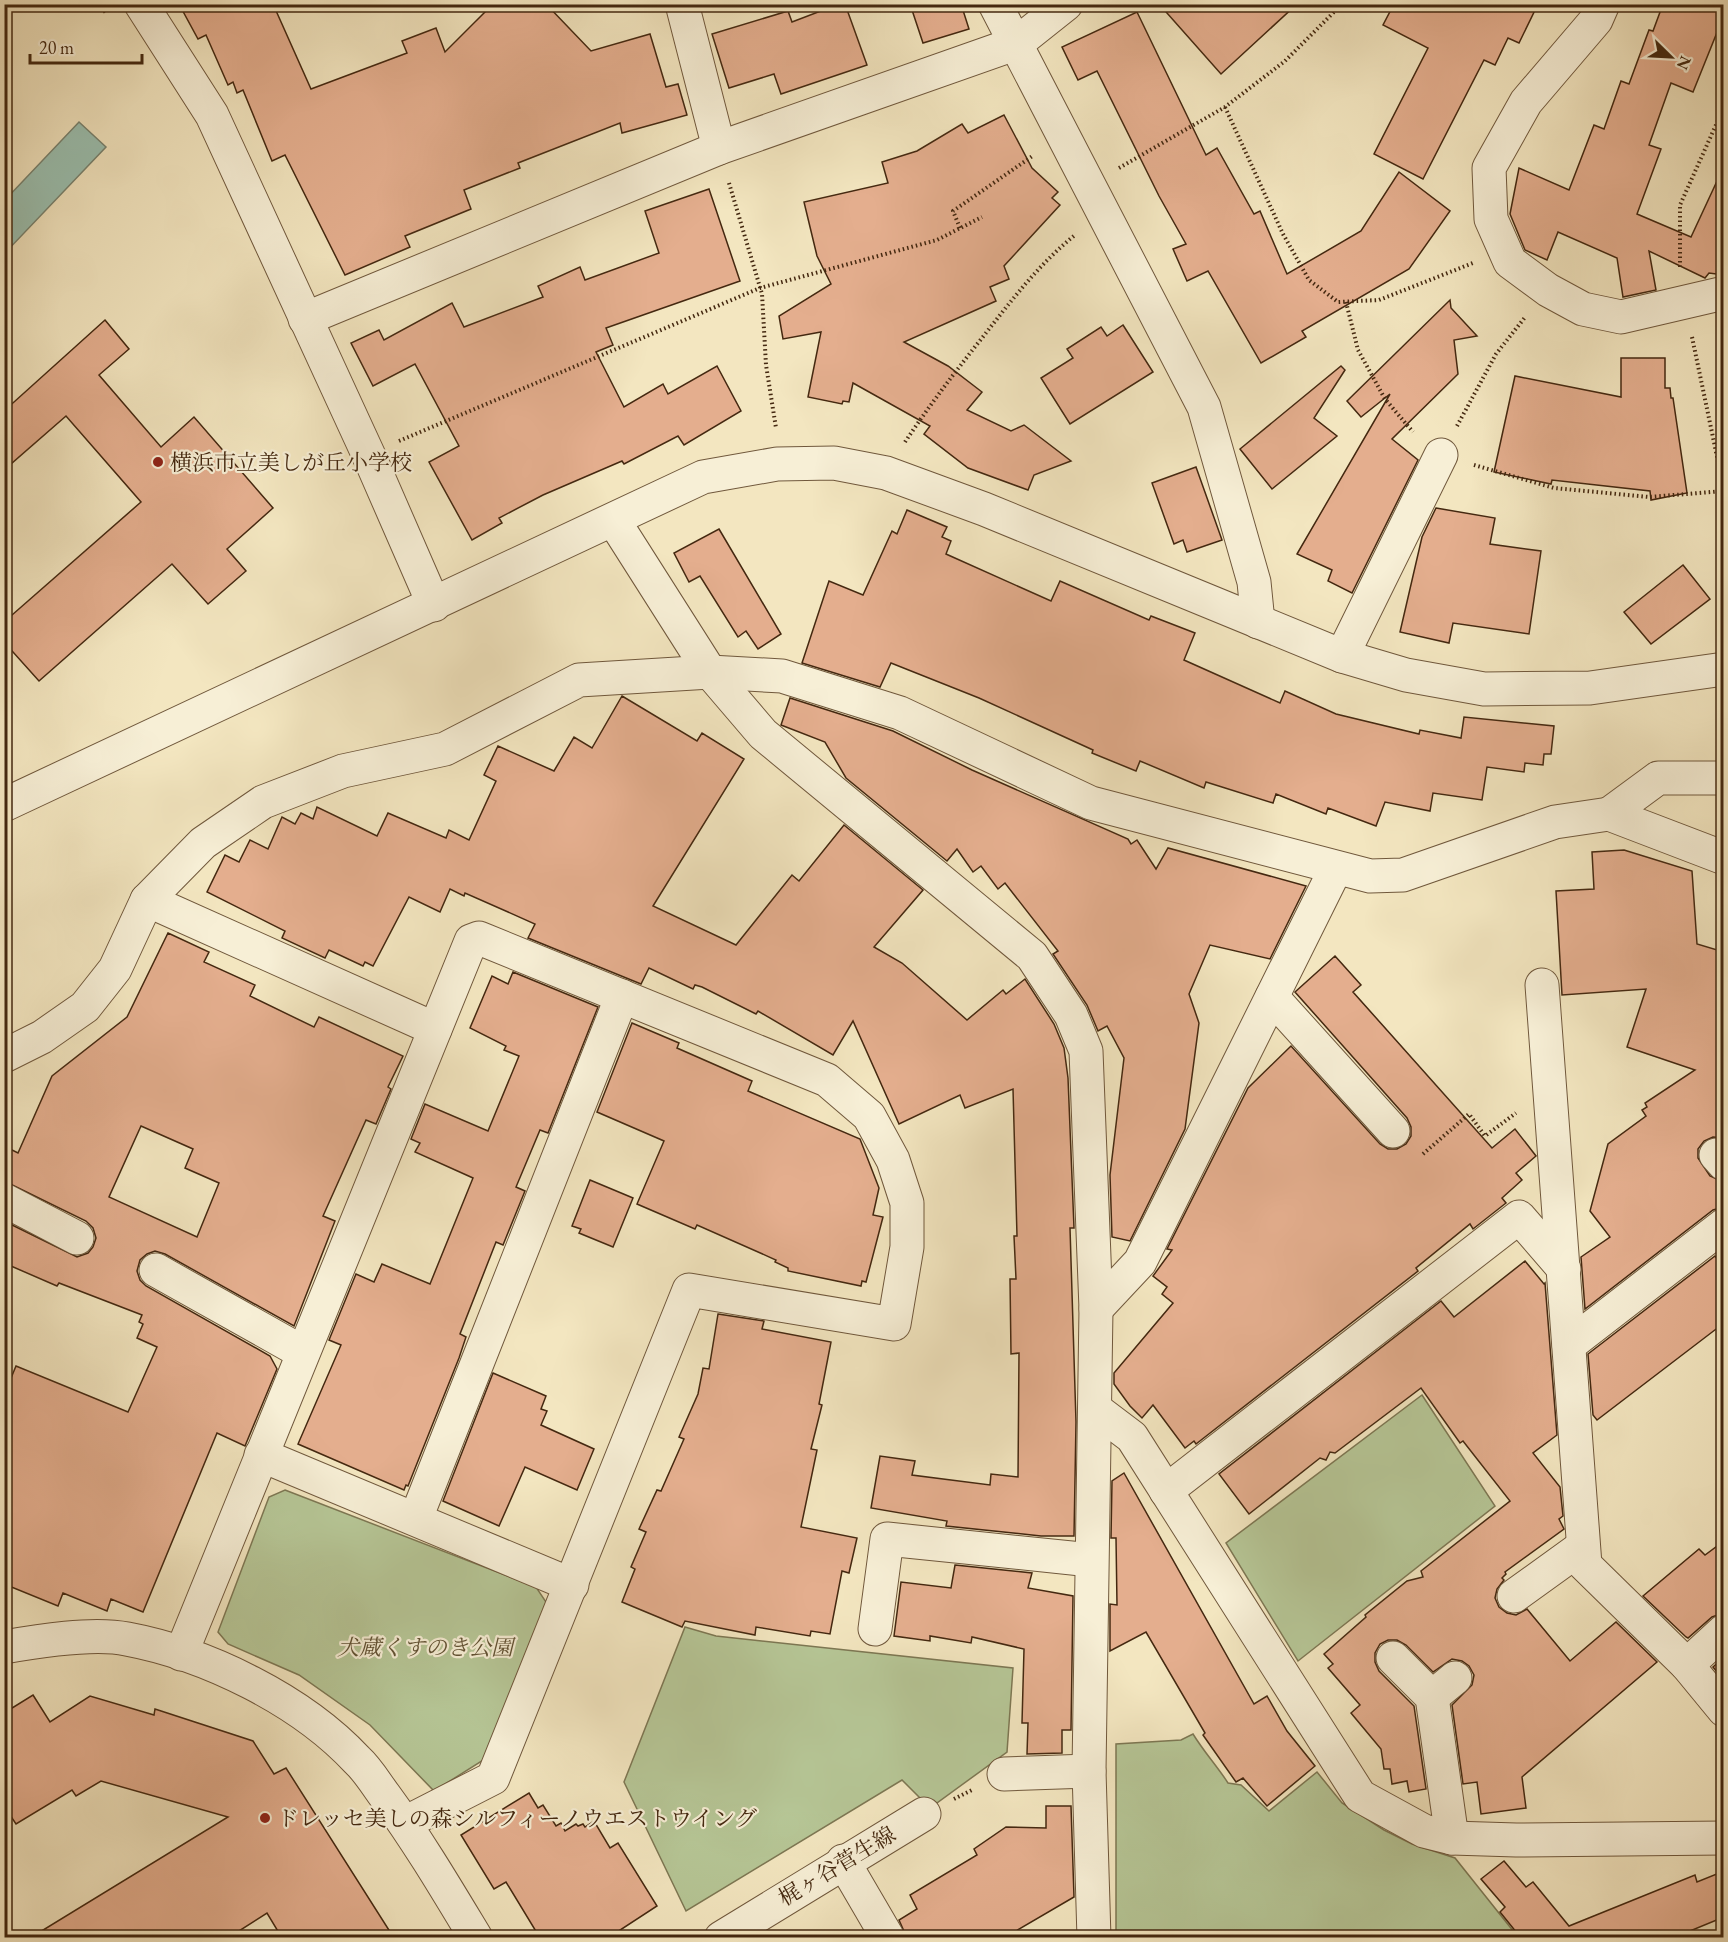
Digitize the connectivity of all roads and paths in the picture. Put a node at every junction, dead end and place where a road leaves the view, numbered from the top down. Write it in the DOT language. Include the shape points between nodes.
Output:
graph roads {
  1 [pos="141,4"];
  2 [pos="682,4"];
  3 [pos="995,4"];
  4 [pos="1066,4"];
  5 [pos="1342,4"];
  6 [pos="1603,4"];
  7 [pos="1017,43"];
  8 [pos="1225,107"];
  9 [pos="1064,134"];
  10 [pos="719,148"];
  11 [pos="1097,199"];
  12 [pos="736,213"];
  13 [pos="982,217"];
  14 [pos="960,228"];
  15 [pos="1505,250"];
  16 [pos="760,288"];
  17 [pos="1548,290"];
  18 [pos="1724,293"];
  19 [pos="1346,302"];
  20 [pos="305,320"];
  21 [pos="391,445"];
  22 [pos="1441,455"];
  23 [pos="777,465"];
  24 [pos="886,473"];
  25 [pos="1724,491"];
  26 [pos="614,520"];
  27 [pos="434,605"];
  28 [pos="1258,622"];
  29 [pos="1342,656"];
  30 [pos="1724,669"];
  31 [pos="710,672"];
  32 [pos="1724,778"];
  33 [pos="4,805"];
  34 [pos="1609,814"];
  35 [pos="1724,858"];
  36 [pos="1336,868"];
  37 [pos="147,900"];
  38 [pos="1542,986"];
  39 [pos="622,996"];
  40 [pos="1272,997"];
  41 [pos="435,1029"];
  42 [pos="4,1056"];
  43 [pos="1550,1087"];
  44 [pos="1393,1131"];
  45 [pos="4,1200"];
  46 [pos="1724,1225"];
  47 [pos="77,1238"];
  48 [pos="1563,1269"];
  49 [pos="156,1270"];
  50 [pos="1096,1309"];
  51 [pos="1569,1345"];
  52 [pos="302,1352"];
  53 [pos="1095,1409"];
  54 [pos="261,1455"];
  55 [pos="1166,1491"];
  56 [pos="416,1518"];
  57 [pos="1582,1547"];
  58 [pos="1091,1560"];
  59 [pos="572,1585"];
  60 [pos="1514,1596"];
  61 [pos="874,1629"];
  62 [pos="1724,1632"];
  63 [pos="4,1647"];
  64 [pos="181,1654"];
  65 [pos="1394,1658"];
  66 [pos="1687,1665"];
  67 [pos="1724,1710"];
  68 [pos="1089,1771"];
  69 [pos="1004,1774"];
  70 [pos="924,1815"];
  71 [pos="405,1823"];
  72 [pos="1452,1838"];
  73 [pos="1724,1838"];
  74 [pos="843,1861"];
  75 [pos="476,1938"];
  76 [pos="721,1938"];
  77 [pos="888,1938"];
  78 [pos="1094,1938"];
  1 -- 20 [label="street" via="212,115"];
  2 -- 10 [label="street"];
  3 -- 7 [label="street"];
  4 -- 7 [label="street"];
  5 -- 8 [label="path" via="1285,61"];
  6 -- 15 [label="street" via="1596,20 1526,102 1489,168 1491,219"];
  7 -- 9 [label="street"];
  7 -- 10 [label="street"];
  8 -- 11 [label="path"];
  8 -- 19 [label="path" via="1283,234 1309,280 1338,302"];
  9 -- 11 [label="street"];
  9 -- 14 [label="path" via="952,211"];
  10 -- 20 [label="street"];
  11 -- 24 [label="path" via="928,407"];
  11 -- 28 [label="street" via="1204,407 1254,582"];
  12 -- 16 [label="path"];
  13 -- 14 [label="path"];
  14 -- 16 [label="path" via="937,240"];
  15 -- 17 [label="street" via="1510,262"];
  15 -- 19 [label="path" via="1379,300"];
  16 -- 21 [label="path"];
  16 -- 23 [label="path" via="766,365 776,423"];
  17 -- 18 [label="street" via="1583,309 1621,317"];
  17 -- 22 [label="path" via="1496,354"];
  19 -- 22 [label="path" via="1358,350 1385,399 1416,435"];
  20 -- 27 [label="street"];
  22 -- 25 [label="path" via="1554,488 1650,497"];
  22 -- 29 [label="street"];
  23 -- 24 [label="street" via="834,463"];
  23 -- 26 [label="street" via="703,477"];
  24 -- 28 [label="street" via="984,509"];
  26 -- 27 [label="street"];
  26 -- 31 [label="street"];
  27 -- 33 [label="street"];
  28 -- 29 [label="street"];
  29 -- 30 [label="street" via="1406,675 1484,689 1590,688"];
  31 -- 36 [label="street" via="792,679 900,714 1091,803"];
  31 -- 37 [label="street" via="579,680 445,749 343,771 263,802 203,843"];
  31 -- 50 [label="street" via="763,734 1032,956 1071,1015 1086,1051"];
  32 -- 34 [label="street" via="1658,778"];
  34 -- 35 [label="street"];
  34 -- 36 [label="street" via="1555,822 1403,875 1370,876"];
  36 -- 40 [label="street"];
  37 -- 41 [label="street"];
  37 -- 42 [label="street" via="115,969 85,1007 42,1037"];
  38 -- 43 [label="street"];
  39 -- 41 [label="street" via="479,938 471,941"];
  39 -- 56 [label="street"];
  39 -- 59 [label="street" via="827,1080 869,1116 893,1160 907,1203 908,1247 894,1324 689,1290"];
  40 -- 44 [label="street"];
  40 -- 50 [label="street" via="1140,1262"];
  41 -- 52 [label="street"];
  43 -- 44 [label="path" via="1485,1136 1469,1114 1421,1156"];
  43 -- 48 [label="street"];
  45 -- 47 [label="street"];
  46 -- 51 [label="street"];
  48 -- 51 [label="street"];
  48 -- 55 [label="street" via="1519,1217"];
  49 -- 52 [label="street"];
  50 -- 53 [label="street"];
  51 -- 57 [label="street"];
  52 -- 54 [label="street"];
  53 -- 55 [label="street" via="1132,1437"];
  53 -- 58 [label="street"];
  54 -- 56 [label="street"];
  54 -- 64 [label="street"];
  55 -- 72 [label="street" via="1360,1796 1424,1831"];
  56 -- 59 [label="street"];
  57 -- 60 [label="street"];
  57 -- 66 [label="street" via="1585,1565"];
  58 -- 61 [label="street" via="887,1539"];
  58 -- 68 [label="street"];
  59 -- 71 [label="street" via="493,1778"];
  62 -- 66 [label="street"];
  63 -- 64 [label="street" via="49,1639 125,1638"];
  64 -- 71 [label="street" via="266,1689 317,1723 358,1760"];
  65 -- 72 [label="street" via="1444,1687"];
  66 -- 67 [label="street"];
  68 -- 69 [label="street"];
  68 -- 78 [label="street"];
  69 -- 70 [label="path"];
  70 -- 74 [label="street, 梶ヶ谷菅生線"];
  71 -- 75 [label="street"];
  72 -- 73 [label="street"];
  74 -- 76 [label="street, 梶ヶ谷菅生線"];
  74 -- 77 [label="street"];
}
